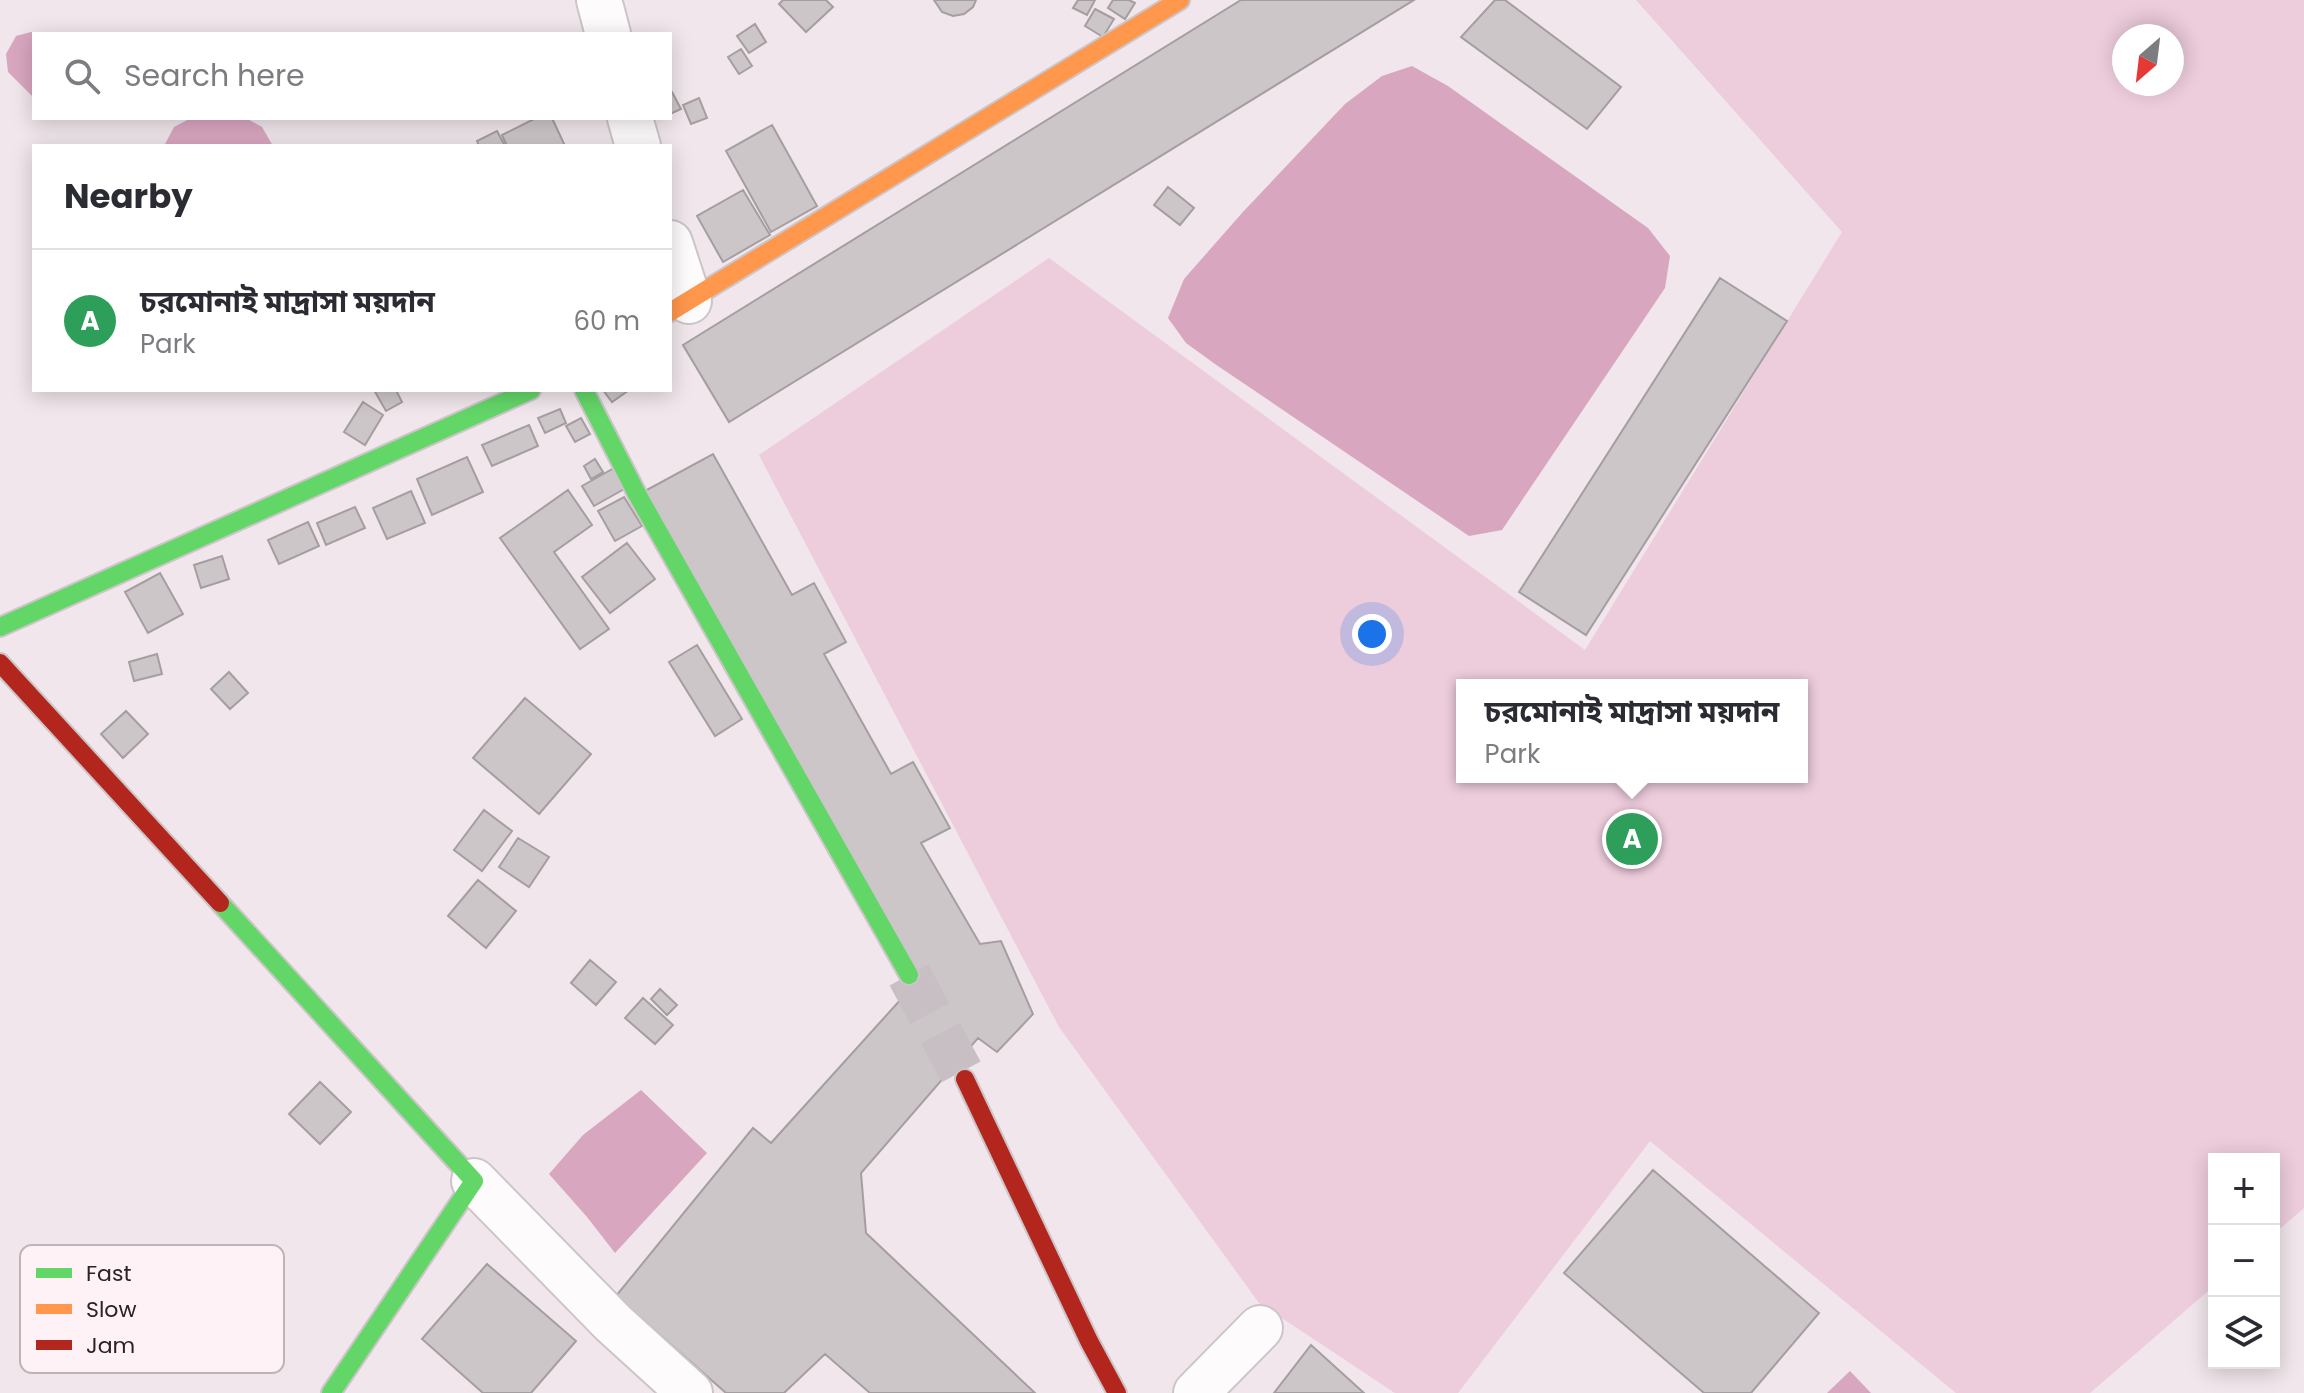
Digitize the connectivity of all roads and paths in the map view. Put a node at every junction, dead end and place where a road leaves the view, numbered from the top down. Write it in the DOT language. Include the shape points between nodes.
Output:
graph roads {
  1 [pos="599,0"];
  2 [pos="1180,0"];
  3 [pos="607,32"];
  4 [pos="631,120"];
  5 [pos="637,144"];
  6 [pos="672,256"];
  7 [pos="680,306"];
  8 [pos="527,392"];
  9 [pos="585,392"];
  10 [pos="0,627"];
  11 [pos="0,663"];
  12 [pos="909,975"];
  13 [pos="965,1079"];
  14 [pos="474,1181"];
  15 [pos="1260,1328"];
  16 [pos="331,1393"];
  17 [pos="690,1393"];
  18 [pos="1117,1393"];
  19 [pos="1196,1393"];
  1 -- 3 [label="street"];
  2 -- 7 [label="street"];
  4 -- 5 [label="street"];
  6 -- 7 [label="street"];
  8 -- 10 [label="street"];
  9 -- 12 [label="street" via="637,494"];
  11 -- 14 [label="street"];
  13 -- 18 [label="street"];
  14 -- 16 [label="street"];
  14 -- 17 [label="street"];
  15 -- 19 [label="street"];
}
